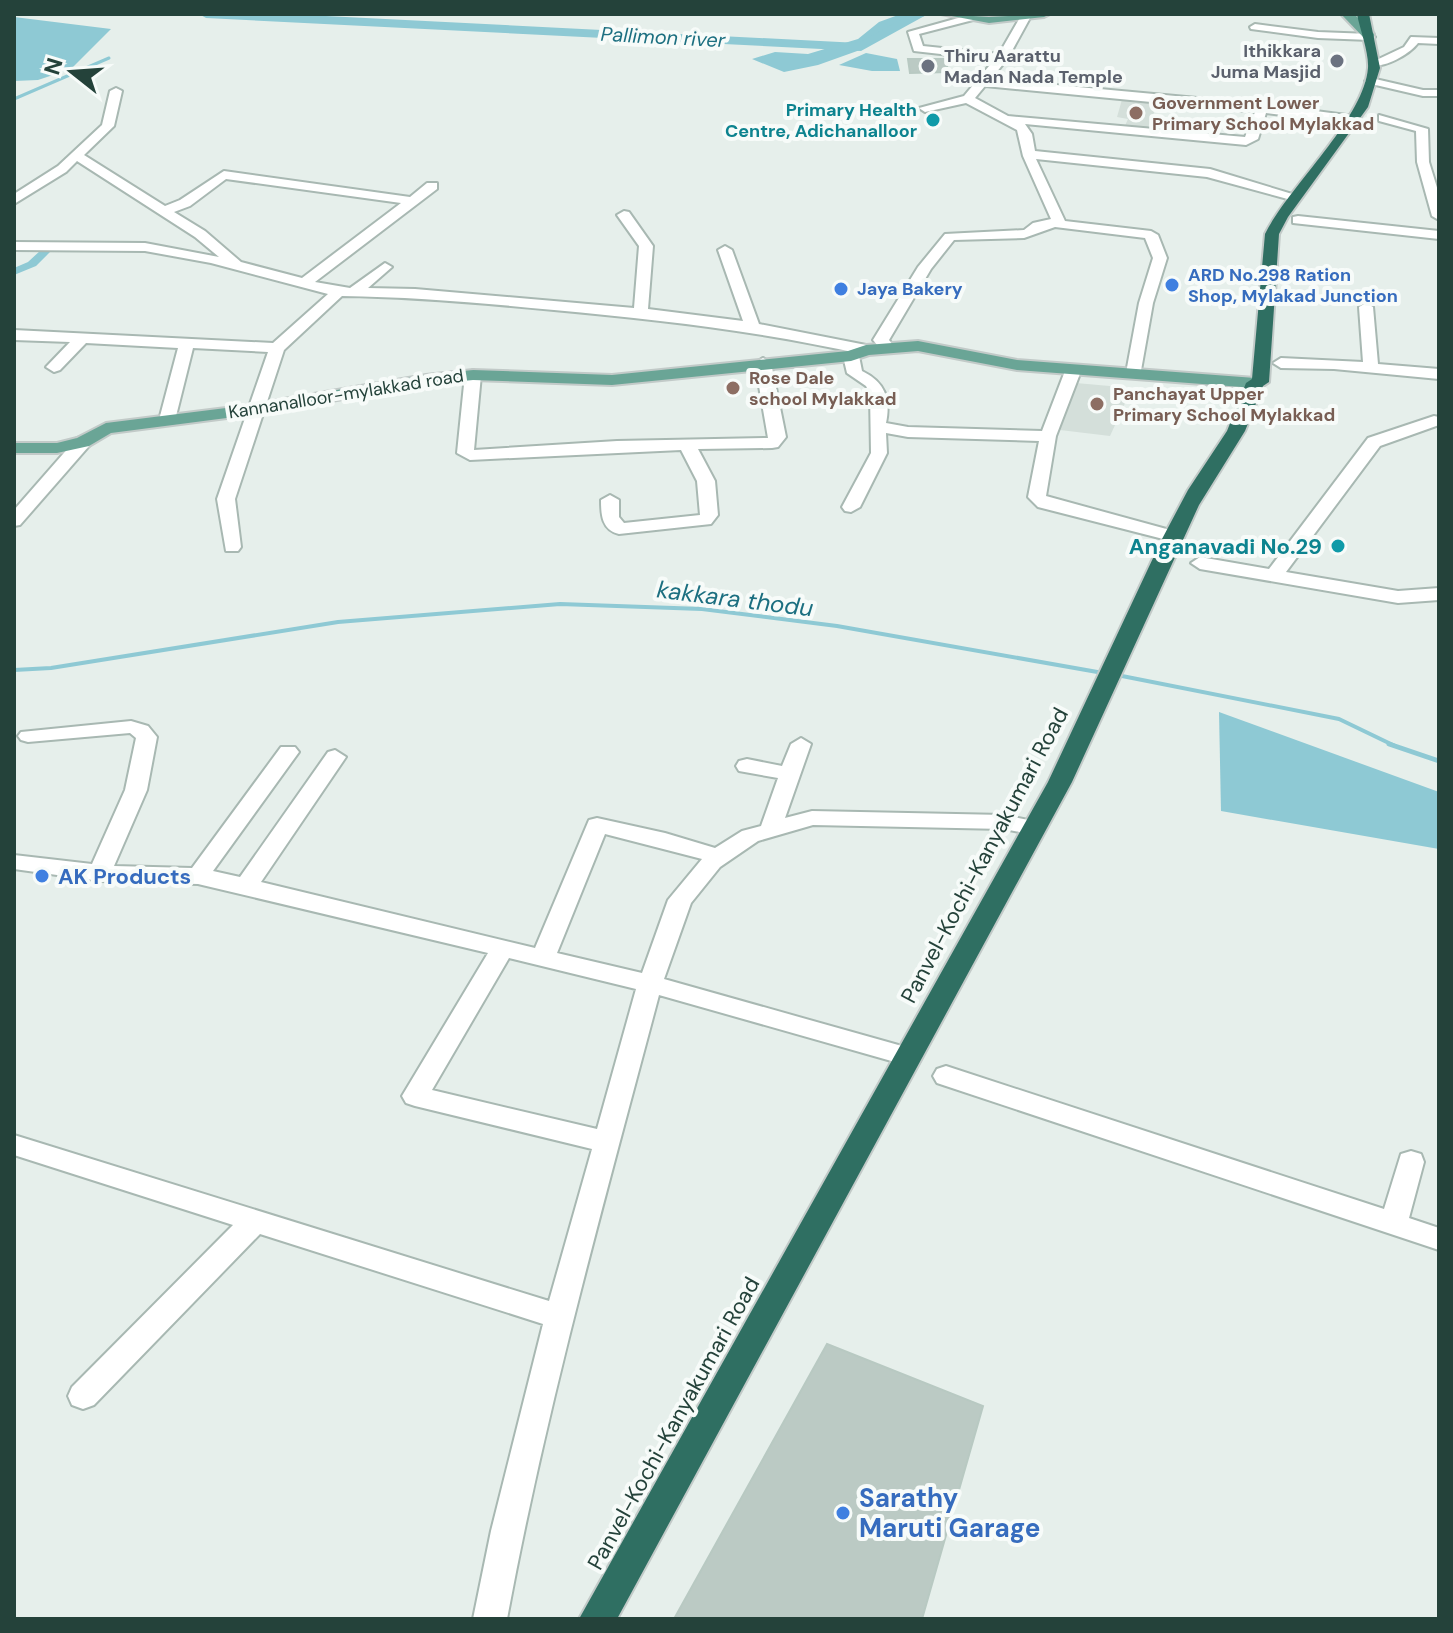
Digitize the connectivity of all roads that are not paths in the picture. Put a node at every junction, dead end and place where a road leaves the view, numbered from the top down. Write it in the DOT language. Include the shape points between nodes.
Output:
graph roads {
  1 [pos="949,14"];
  2 [pos="1044,14"];
  3 [pos="1347,14"];
  4 [pos="1363,14"];
  5 [pos="1026,16"];
  6 [pos="969,18"];
  7 [pos="1255,27"];
  8 [pos="1370,37"];
  9 [pos="1439,41"];
  10 [pos="1002,58"];
  11 [pos="1373,72"];
  12 [pos="984,82"];
  13 [pos="116,91"];
  14 [pos="1439,93"];
  15 [pos="968,99"];
  16 [pos="925,108"];
  17 [pos="1262,108"];
  18 [pos="1383,118"];
  19 [pos="1009,119"];
  20 [pos="1354,120"];
  21 [pos="1029,154"];
  22 [pos="76,155"];
  23 [pos="432,186"];
  24 [pos="1295,197"];
  25 [pos="14,200"];
  26 [pos="412,201"];
  27 [pos="1436,202"];
  28 [pos="163,211"];
  29 [pos="624,215"];
  30 [pos="1439,216"];
  31 [pos="1298,220"];
  32 [pos="1058,222"];
  33 [pos="1439,235"];
  34 [pos="14,246"];
  35 [pos="725,250"];
  36 [pos="236,265"];
  37 [pos="385,267"];
  38 [pos="303,284"];
  39 [pos="346,292"];
  40 [pos="1366,307"];
  41 [pos="641,314"];
  42 [pos="752,326"];
  43 [pos="14,335"];
  44 [pos="82,339"];
  45 [pos="186,345"];
  46 [pos="277,348"];
  47 [pos="888,349"];
  48 [pos="859,353"];
  49 [pos="763,363"];
  50 [pos="1281,363"];
  51 [pos="54,367"];
  52 [pos="1371,367"];
  53 [pos="1073,371"];
  54 [pos="1134,373"];
  55 [pos="1439,374"];
  56 [pos="473,375"];
  57 [pos="1255,383"];
  58 [pos="257,408"];
  59 [pos="1437,418"];
  60 [pos="167,420"];
  61 [pos="877,426"];
  62 [pos="1048,436"];
  63 [pos="83,442"];
  64 [pos="687,445"];
  65 [pos="14,448"];
  66 [pos="610,500"];
  67 [pos="851,507"];
  68 [pos="14,521"];
  69 [pos="1175,537"];
  70 [pos="232,547"];
  71 [pos="1200,563"];
  72 [pos="1274,576"];
  73 [pos="1439,594"];
  74 [pos="28,736"];
  75 [pos="801,744"];
  76 [pos="288,752"];
  77 [pos="335,757"];
  78 [pos="747,766"];
  79 [pos="790,774"];
  80 [pos="1035,828"];
  81 [pos="770,830"];
  82 [pos="719,857"];
  83 [pos="14,862"];
  84 [pos="100,873"];
  85 [pos="198,876"];
  86 [pos="246,886"];
  87 [pos="503,949"];
  88 [pos="543,958"];
  89 [pos="650,984"];
  90 [pos="909,1057"];
  91 [pos="946,1076"];
  92 [pos="606,1142"];
  93 [pos="14,1145"];
  94 [pos="1411,1162"];
  95 [pos="254,1222"];
  96 [pos="1394,1222"];
  97 [pos="1439,1239"];
  98 [pos="559,1317"];
  99 [pos="83,1396"];
  100 [pos="490,1619"];
  101 [pos="597,1619"];
  1 -- 6 [label="main road"];
  2 -- 5 [label="main road"];
  3 -- 8 [label="main road"];
  4 -- 8 [label="highway"];
  5 -- 6 [label="main road"];
  5 -- 10 [label="street"];
  6 -- 10 [label="street" via="913,32 918,49"];
  7 -- 8 [label="street"];
  8 -- 11 [label="highway"];
  9 -- 11 [label="street" via="1415,39"];
  10 -- 12 [label="street"];
  11 -- 14 [label="street" via="1423,93"];
  11 -- 20 [label="highway, Panvel-Kochi-Kanyakumari Road"];
  12 -- 15 [label="street"];
  12 -- 17 [label="street"];
  13 -- 22 [label="street" via="108,126"];
  15 -- 16 [label="street"];
  15 -- 19 [label="street"];
  17 -- 19 [label="street" via="1252,139 1246,141"];
  17 -- 20 [label="street"];
  18 -- 27 [label="street" via="1422,129 1423,162"];
  19 -- 21 [label="street" via="1026,134"];
  20 -- 24 [label="highway, Panvel-Kochi-Kanyakumari Road"];
  21 -- 24 [label="street" via="1210,173"];
  21 -- 32 [label="street"];
  22 -- 25 [label="street"];
  22 -- 28 [label="street"];
  23 -- 26 [label="street"];
  24 -- 57 [label="highway, Panvel-Kochi-Kanyakumari Road" via="1272,234 1260,382"];
  26 -- 28 [label="street" via="224,175 185,203"];
  26 -- 38 [label="street"];
  27 -- 30 [label="street"];
  28 -- 36 [label="street"];
  29 -- 41 [label="street" via="646,246"];
  31 -- 33 [label="street"];
  32 -- 47 [label="street" via="1023,235 950,237 925,267 881,340"];
  32 -- 54 [label="street" via="1150,235 1160,252"];
  34 -- 36 [label="street" via="145,247"];
  35 -- 42 [label="street"];
  36 -- 38 [label="street"];
  37 -- 39 [label="street"];
  38 -- 39 [label="street"];
  39 -- 41 [label="street" via="415,293"];
  39 -- 46 [label="street"];
  40 -- 52 [label="street"];
  41 -- 42 [label="street"];
  42 -- 48 [label="street"];
  43 -- 44 [label="street"];
  44 -- 45 [label="street"];
  44 -- 51 [label="street"];
  45 -- 46 [label="street"];
  45 -- 60 [label="street"];
  46 -- 58 [label="street"];
  47 -- 48 [label="main road, Kannanalloor-mylakkad road"];
  47 -- 53 [label="main road, Kannanalloor-mylakkad road" via="918,346"];
  48 -- 49 [label="main road, Kannanalloor-mylakkad road"];
  48 -- 61 [label="street" via="855,373 869,380 882,410"];
  49 -- 56 [label="main road, Kannanalloor-mylakkad road" via="612,380"];
  49 -- 64 [label="street" via="777,441"];
  50 -- 52 [label="street"];
  52 -- 55 [label="street"];
  53 -- 54 [label="main road, Kannanalloor-mylakkad road"];
  53 -- 62 [label="street"];
  54 -- 57 [label="main road, Kannanalloor-mylakkad road"];
  56 -- 58 [label="main road, Kannanalloor-mylakkad road"];
  56 -- 64 [label="street" via="466,454"];
  57 -- 69 [label="highway, Panvel-Kochi-Kanyakumari Road" via="1251,403"];
  58 -- 60 [label="main road, Kannanalloor-mylakkad road"];
  58 -- 70 [label="street" via="226,499"];
  59 -- 72 [label="street" via="1374,442"];
  60 -- 63 [label="main road, Kannanalloor-mylakkad road" via="106,428"];
  61 -- 62 [label="street" via="908,432"];
  61 -- 67 [label="street" via="879,453"];
  62 -- 69 [label="street" via="1037,495 1041,502"];
  63 -- 65 [label="main road, Kannanalloor-mylakkad road"];
  63 -- 68 [label="street"];
  64 -- 66 [label="street" via="706,481 705,520 619,529 610,518"];
  69 -- 80 [label="highway, Panvel-Kochi-Kanyakumari Road"];
  71 -- 72 [label="street"];
  72 -- 73 [label="street" via="1398,597"];
  74 -- 84 [label="street" via="131,727 147,737 136,790"];
  75 -- 79 [label="street"];
  76 -- 85 [label="street"];
  77 -- 86 [label="street"];
  78 -- 79 [label="street"];
  79 -- 81 [label="street"];
  80 -- 81 [label="street" via="1004,822 812,818"];
  80 -- 90 [label="highway, Panvel-Kochi-Kanyakumari Road"];
  81 -- 82 [label="street" via="750,836"];
  82 -- 88 [label="street" via="597,825"];
  82 -- 89 [label="street" via="680,900"];
  83 -- 84 [label="street"];
  84 -- 85 [label="street"];
  85 -- 86 [label="street"];
  86 -- 87 [label="street"];
  87 -- 88 [label="street"];
  87 -- 92 [label="street" via="415,1096"];
  88 -- 89 [label="street"];
  89 -- 90 [label="street"];
  89 -- 92 [label="street"];
  90 -- 101 [label="highway, Panvel-Kochi-Kanyakumari Road"];
  91 -- 96 [label="street"];
  92 -- 98 [label="street"];
  93 -- 95 [label="street"];
  94 -- 96 [label="street"];
  95 -- 98 [label="street"];
  95 -- 99 [label="street"];
  96 -- 97 [label="street"];
  98 -- 100 [label="street"];
}
